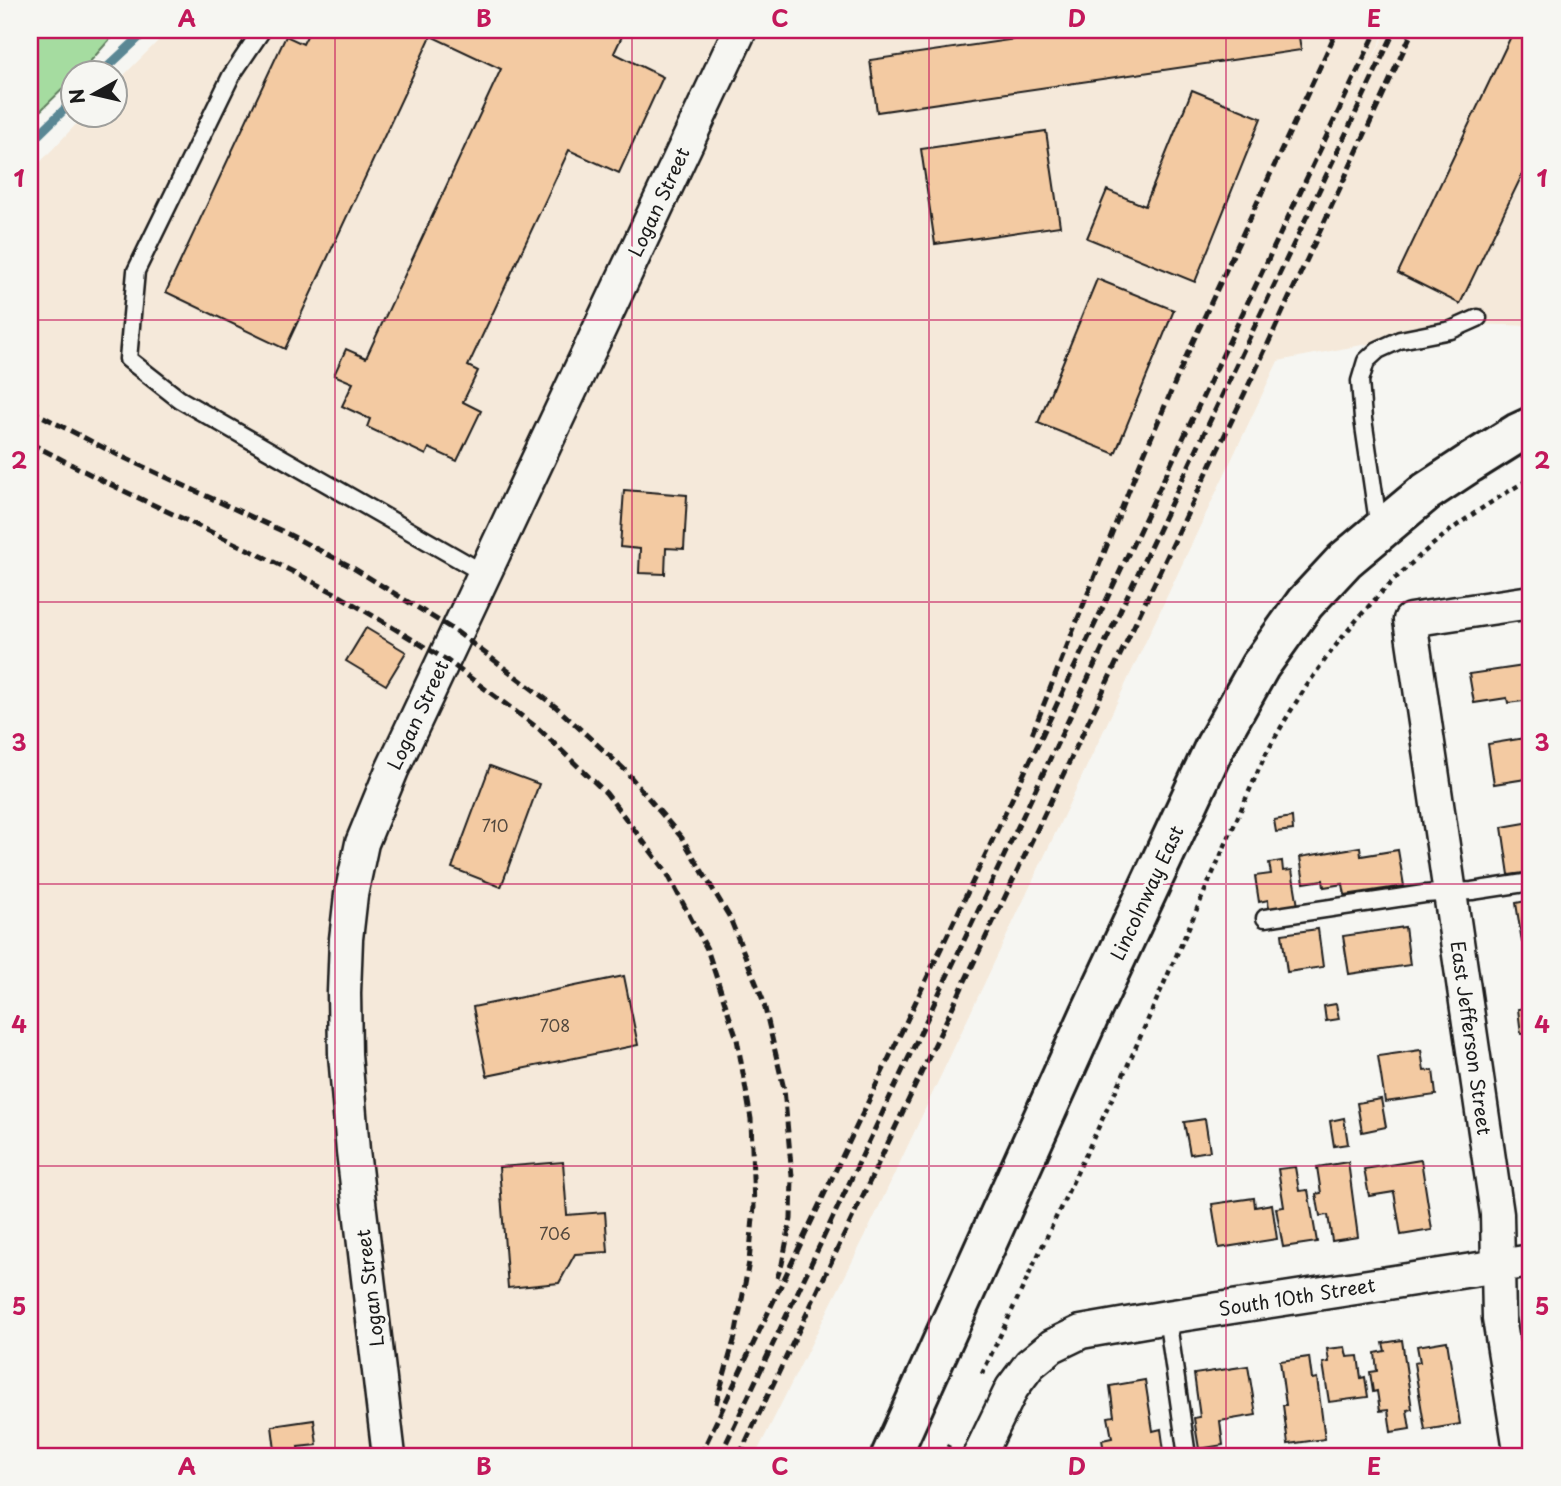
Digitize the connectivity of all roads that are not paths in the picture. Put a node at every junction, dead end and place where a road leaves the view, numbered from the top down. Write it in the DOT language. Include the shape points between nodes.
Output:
graph roads {
  1 [pos="262,30"];
  2 [pos="740,30"];
  3 [pos="1478,318"];
  4 [pos="1531,427"];
  5 [pos="1379,531"];
  6 [pos="485,574"];
  7 [pos="1531,603"];
  8 [pos="1531,882"];
  9 [pos="1449,892"];
  10 [pos="1265,918"];
  11 [pos="1531,1261"];
  12 [pos="1498,1266"];
  13 [pos="1167,1317"];
  14 [pos="389,1456"];
  15 [pos="891,1456"];
  16 [pos="979,1456"];
  17 [pos="1187,1456"];
  18 [pos="1521,1456"];
  1 -- 6 [label="lane" via="231,76 136,271 128,359 179,399"];
  2 -- 6 [label="street, Logan Street"];
  3 -- 5 [label="lane" via="1451,330 1400,340 1366,361 1360,381"];
  4 -- 5 [label="highway, Lincolnway East" via="1426,492"];
  5 -- 15 [label="highway, Lincolnway East" via="1305,603 1259,666 1215,746"];
  6 -- 14 [label="street, Logan Street" via="362,843 346,939 345,1054"];
  7 -- 9 [label="street, East Jefferson Street" via="1410,620"];
  8 -- 9 [label="lane"];
  9 -- 10 [label="lane"];
  9 -- 12 [label="street, East Jefferson Street" via="1497,1214"];
  11 -- 12 [label="street, South 10th Street"];
  12 -- 13 [label="street, South 10th Street"];
  12 -- 18 [label="street, East Jefferson Street" via="1499,1318"];
  13 -- 16 [label="street, South 10th Street" via="1081,1332 1041,1354 1012,1388"];
  13 -- 17 [label="lane"];
}
